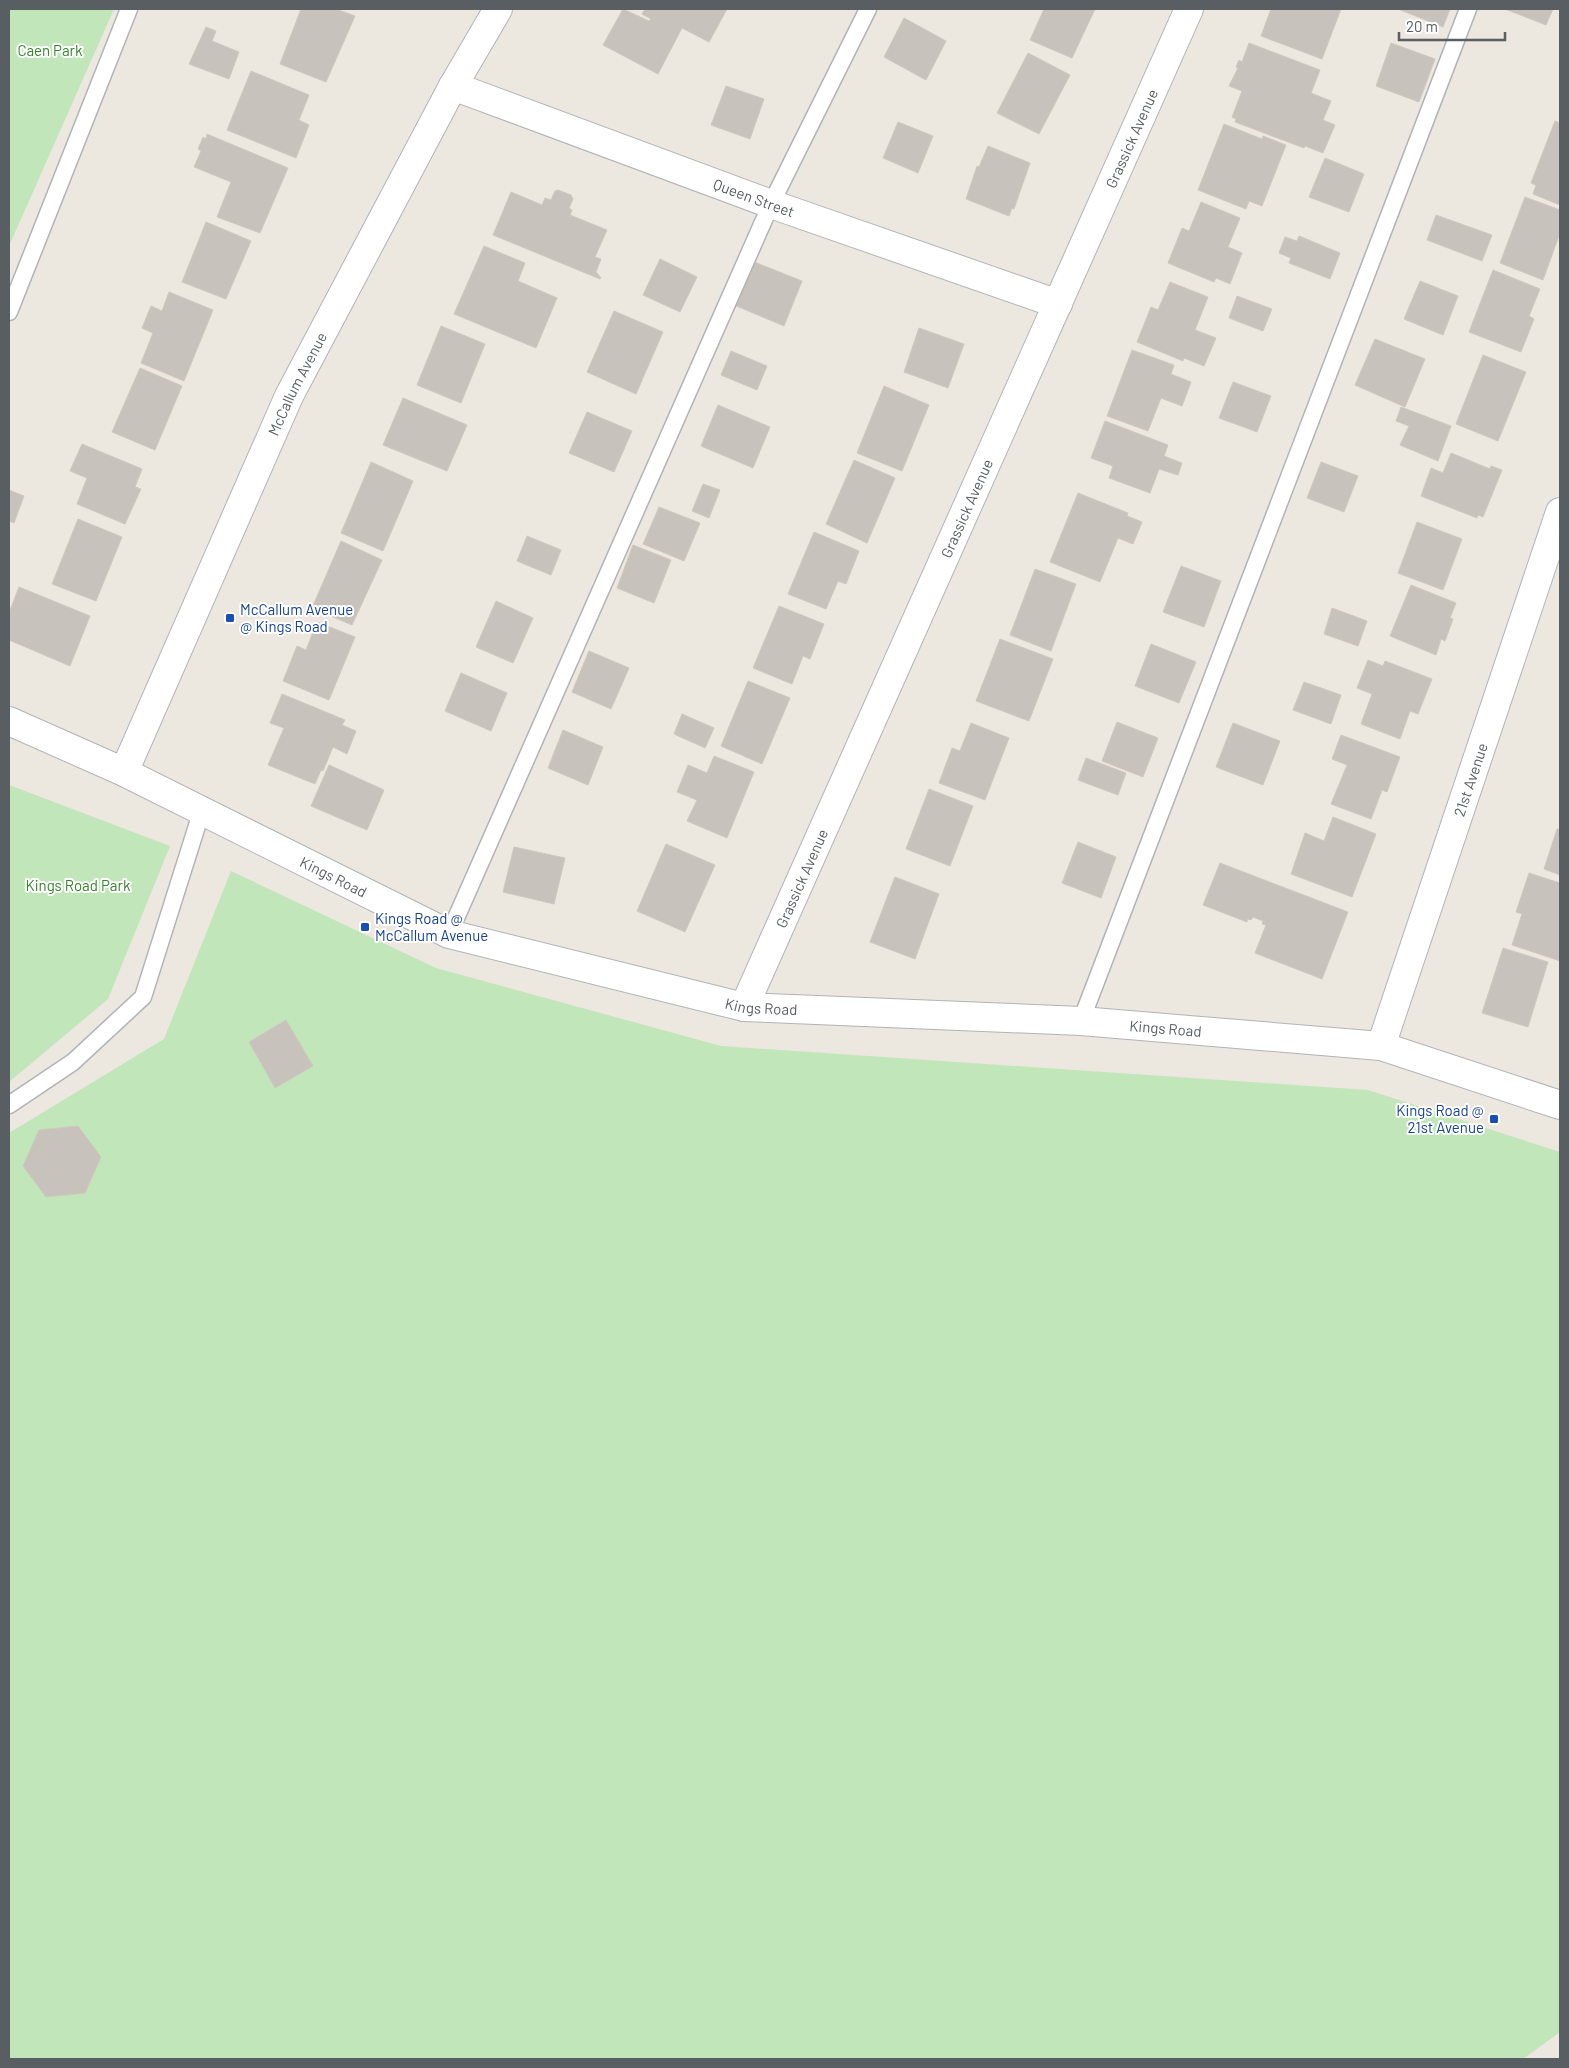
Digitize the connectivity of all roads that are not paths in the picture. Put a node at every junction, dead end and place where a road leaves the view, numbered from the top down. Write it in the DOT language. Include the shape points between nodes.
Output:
graph roads {
  1 [pos="129,9"];
  2 [pos="498,9"];
  3 [pos="868,9"];
  4 [pos="1188,9"];
  5 [pos="1468,9"];
  6 [pos="453,86"];
  7 [pos="771,204"];
  8 [pos="1058,304"];
  9 [pos="9,312"];
  10 [pos="1560,512"];
  11 [pos="9,721"];
  12 [pos="124,772"];
  13 [pos="202,810"];
  14 [pos="449,934"];
  15 [pos="744,1007"];
  16 [pos="1081,1022"];
  17 [pos="1381,1046"];
  18 [pos="9,1105"];
  19 [pos="1560,1105"];
  1 -- 9 [label="lane"];
  2 -- 6 [label="street, McCallum Avenue"];
  3 -- 7 [label="lane"];
  4 -- 8 [label="street, Grassick Avenue"];
  5 -- 16 [label="lane"];
  6 -- 7 [label="street, Queen Street"];
  6 -- 12 [label="street, McCallum Avenue" via="289,396"];
  7 -- 8 [label="street, Queen Street"];
  7 -- 14 [label="lane"];
  8 -- 15 [label="street, Grassick Avenue"];
  10 -- 17 [label="street, 21st Avenue"];
  11 -- 12 [label="street, Kings Road"];
  12 -- 13 [label="street, Kings Road"];
  13 -- 14 [label="street, Kings Road"];
  13 -- 18 [label="lane" via="143,996 73,1062"];
  14 -- 15 [label="street, Kings Road"];
  15 -- 16 [label="street, Kings Road"];
  16 -- 17 [label="street, Kings Road"];
  17 -- 19 [label="street, Kings Road"];
}
